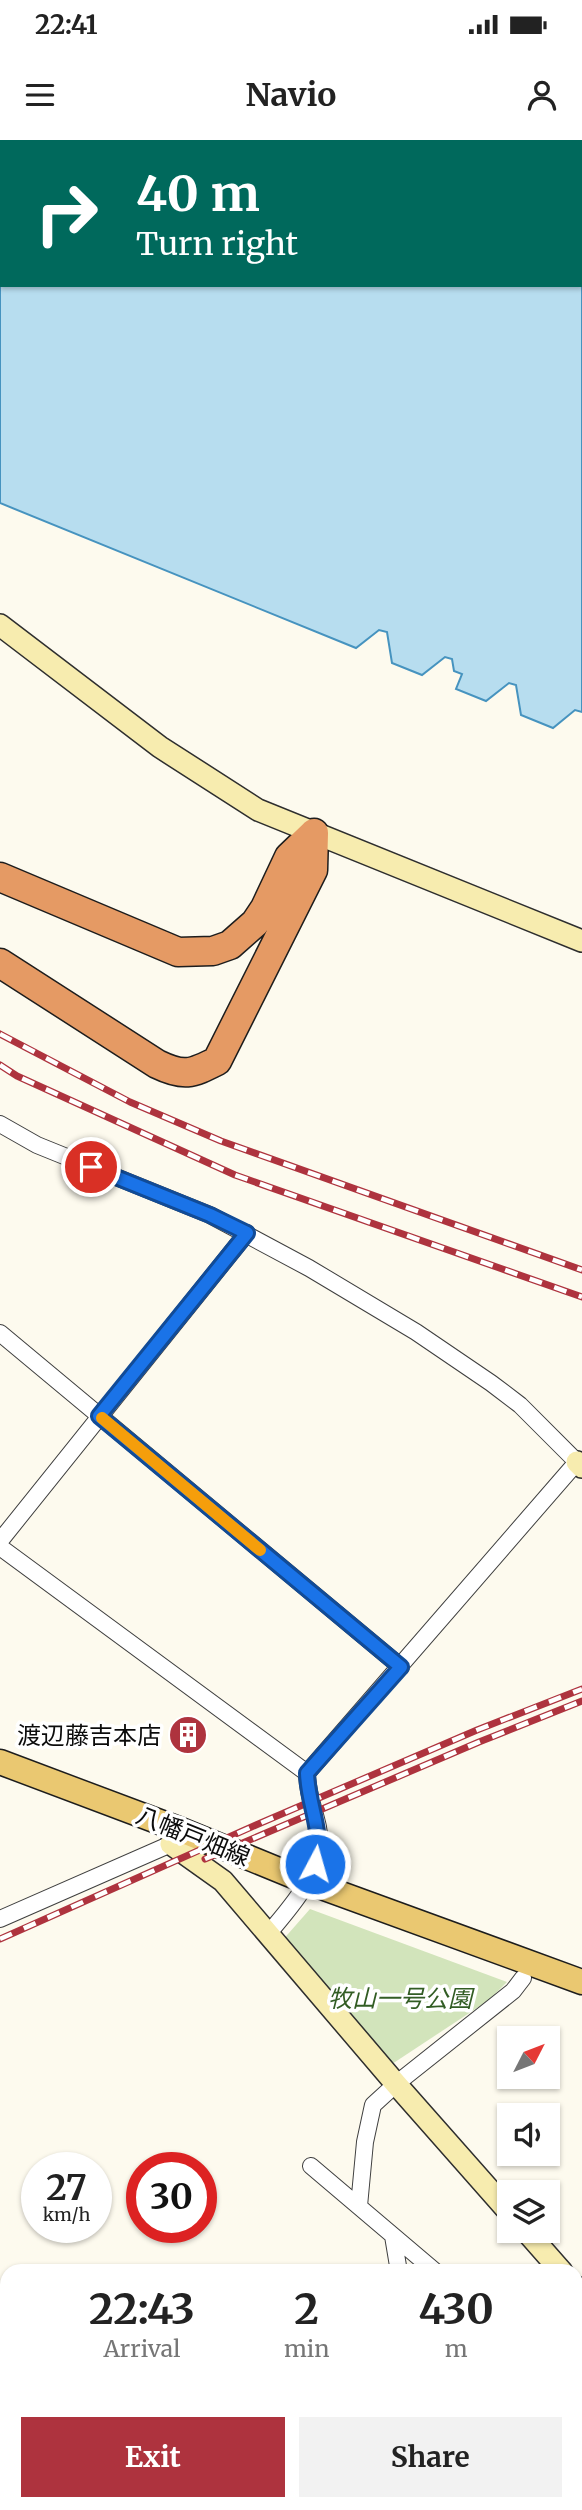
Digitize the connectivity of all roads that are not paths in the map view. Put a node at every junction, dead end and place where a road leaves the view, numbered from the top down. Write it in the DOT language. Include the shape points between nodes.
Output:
graph roads {
  1 [pos="0,625"];
  2 [pos="314,833"];
  3 [pos="0,877"];
  4 [pos="582,941"];
  5 [pos="0,963"];
  6 [pos="0,1124"];
  7 [pos="247,1233"];
  8 [pos="0,1333"];
  9 [pos="99,1416"];
  10 [pos="579,1464"];
  11 [pos="0,1541"];
  12 [pos="0,1547"];
  13 [pos="401,1667"];
  14 [pos="0,1762"];
  15 [pos="307,1773"];
  16 [pos="0,1780"];
  17 [pos="171,1844"];
  18 [pos="303,1889"];
  19 [pos="0,1919"];
  20 [pos="268,1934"];
  21 [pos="523,1978"];
  22 [pos="582,1982"];
  23 [pos="582,2000"];
  24 [pos="396,2084"];
  25 [pos="311,2166"];
  26 [pos="497,2198"];
  27 [pos="359,2206"];
  28 [pos="393,2236"];
  29 [pos="537,2243"];
  30 [pos="398,2264"];
  31 [pos="426,2264"];
  32 [pos="555,2264"];
  1 -- 2 [label="street" via="209,780 258,810"];
  2 -- 3 [label="highway" via="289,857 255,923 230,945 213,951 178,952"];
  2 -- 4 [label="street"];
  2 -- 5 [label="highway" via="313,870 217,1061 202,1069 189,1074 157,1064"];
  6 -- 7 [label="street"];
  7 -- 9 [label="street"];
  7 -- 10 [label="street" via="416,1332 491,1383"];
  8 -- 9 [label="street"];
  9 -- 11 [label="street"];
  9 -- 13 [label="street"];
  10 -- 13 [label="street"];
  12 -- 15 [label="street"];
  13 -- 15 [label="street"];
  14 -- 18 [label="main road, 八幡戸畑線" via="181,1830"];
  15 -- 18 [label="street" via="319,1848"];
  16 -- 17 [label="main road, 八幡戸畑線"];
  17 -- 18 [label="main road, 八幡戸畑線"];
  17 -- 19 [label="street"];
  17 -- 20 [label="street" via="223,1881"];
  18 -- 20 [label="street"];
  18 -- 21 [label="main road, 八幡戸畑線"];
  18 -- 22 [label="main road, 八幡戸畑線"];
  20 -- 24 [label="street"];
  21 -- 23 [label="main road, 八幡戸畑線"];
  21 -- 24 [label="street" via="513,1991"];
  24 -- 26 [label="street"];
  24 -- 27 [label="street" via="373,2105"];
  25 -- 27 [label="street"];
  27 -- 28 [label="street"];
  28 -- 30 [label="street"];
  28 -- 31 [label="street"];
  29 -- 32 [label="street"];
}
